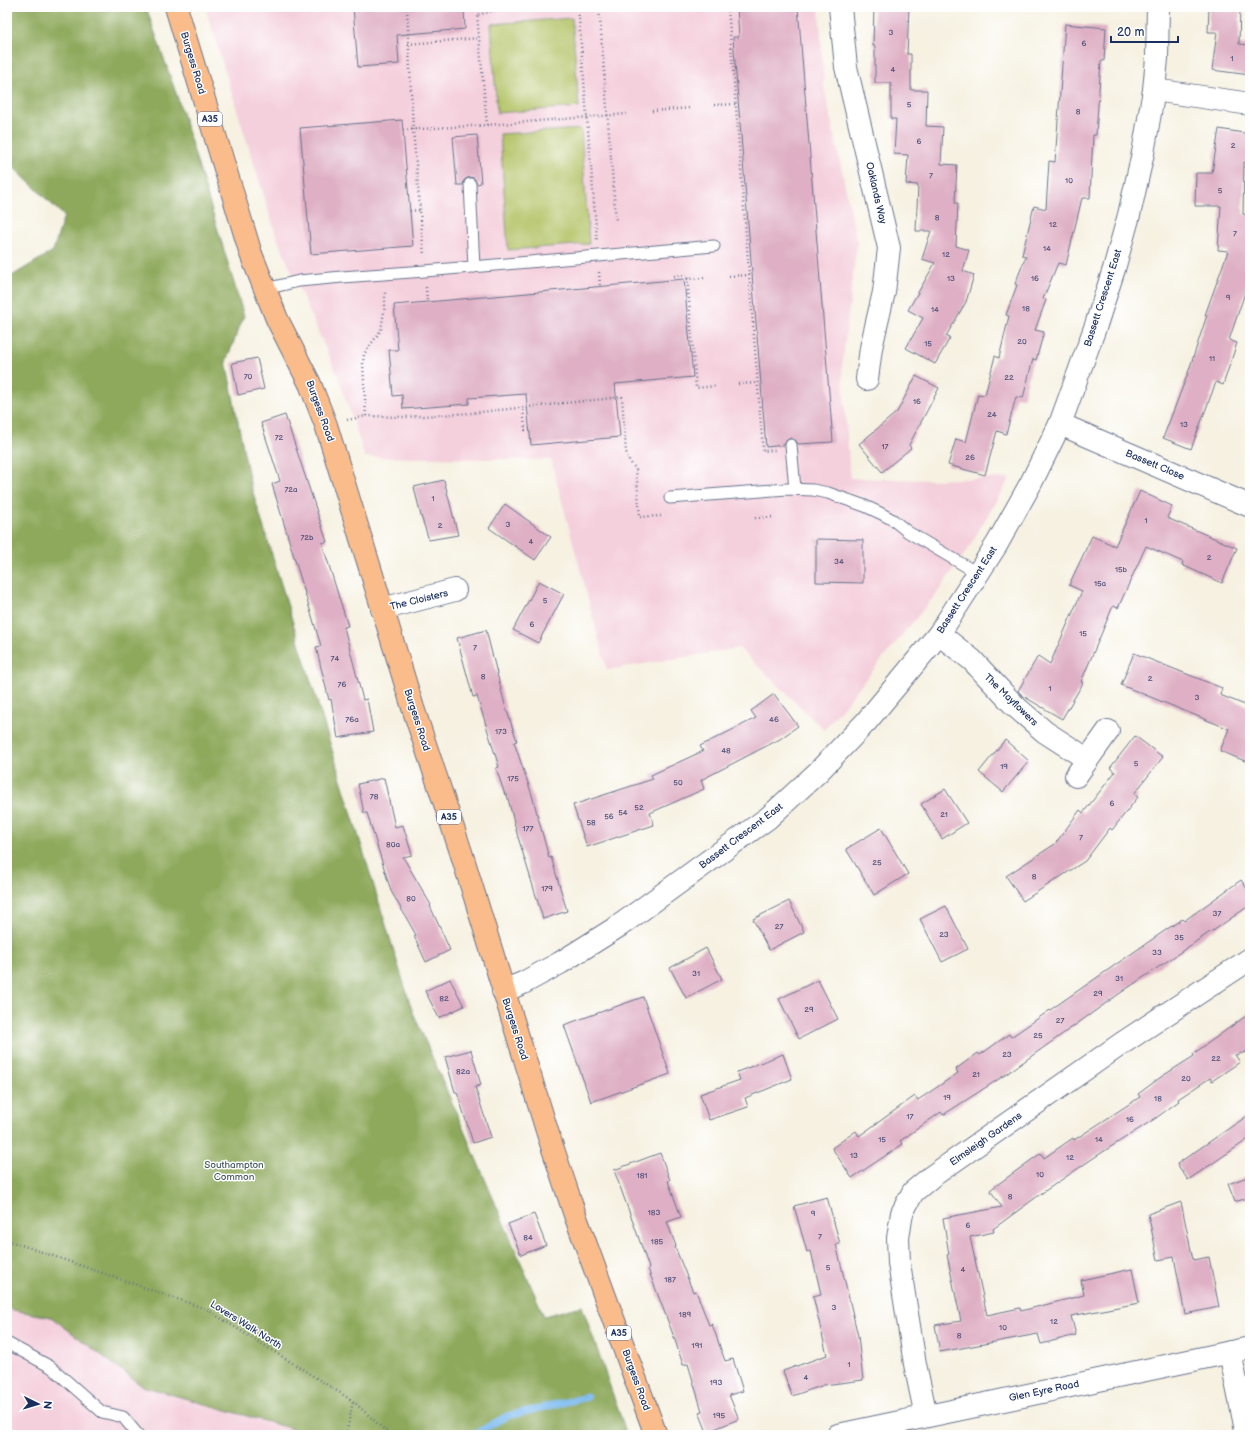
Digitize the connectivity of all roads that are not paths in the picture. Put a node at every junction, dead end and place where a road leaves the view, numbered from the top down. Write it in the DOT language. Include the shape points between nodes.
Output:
graph roads {
  1 [pos="176,7"];
  2 [pos="840,7"];
  3 [pos="1158,7"];
  4 [pos="1154,90"];
  5 [pos="1250,104"];
  6 [pos="470,184"];
  7 [pos="714,246"];
  8 [pos="474,267"];
  9 [pos="264,289"];
  10 [pos="867,379"];
  11 [pos="1060,424"];
  12 [pos="791,445"];
  13 [pos="795,489"];
  14 [pos="670,498"];
  15 [pos="1250,506"];
  16 [pos="979,574"];
  17 [pos="455,590"];
  18 [pos="382,609"];
  19 [pos="939,634"];
  20 [pos="1108,731"];
  21 [pos="1250,959"];
  22 [pos="503,991"];
  23 [pos="7,1343"];
  24 [pos="1240,1350"];
  25 [pos="926,1416"];
  26 [pos="138,1435"];
  27 [pos="656,1435"];
  28 [pos="838,1435"];
  29 [pos="1247,1435"];
  1 -- 9 [label="main road, Burgess Road / A35" via="236,208"];
  2 -- 10 [label="street, Oaklands Way" via="846,67 889,248 884,292 871,348"];
  3 -- 4 [label="street, Bassett Crescent East"];
  4 -- 5 [label="street"];
  4 -- 11 [label="street, Bassett Crescent East" via="1143,153 1114,269"];
  6 -- 8 [label="lane"];
  7 -- 8 [label="lane"];
  8 -- 9 [label="lane" via="307,280"];
  9 -- 18 [label="main road, Burgess Road / A35" via="310,384 326,425"];
  11 -- 15 [label="street, Bassett Close"];
  11 -- 16 [label="street, Bassett Crescent East" via="1031,483"];
  12 -- 13 [label="lane"];
  13 -- 14 [label="lane"];
  13 -- 16 [label="lane" via="828,493 865,506 893,520 908,532"];
  16 -- 19 [label="street, Bassett Crescent East"];
  17 -- 18 [label="street, The Cloisters"];
  18 -- 22 [label="main road, Burgess Road / A35"];
  19 -- 20 [label="street, The Mayflowers" via="972,660 1015,706 1082,768"];
  19 -- 22 [label="street, Bassett Crescent East" via="866,722 818,772 768,818 619,926 560,963"];
  21 -- 25 [label="street, Elmsleigh Gardens" via="1114,1049 913,1192 902,1213 898,1238 899,1263"];
  22 -- 27 [label="main road, Burgess Road / A35" via="575,1216"];
  23 -- 26 [label="lane" via="52,1367 102,1412 123,1417"];
  24 -- 25 [label="street, Glen Eyre Road"];
  24 -- 29 [label="street"];
  25 -- 28 [label="street, Glen Eyre Road"];
}
